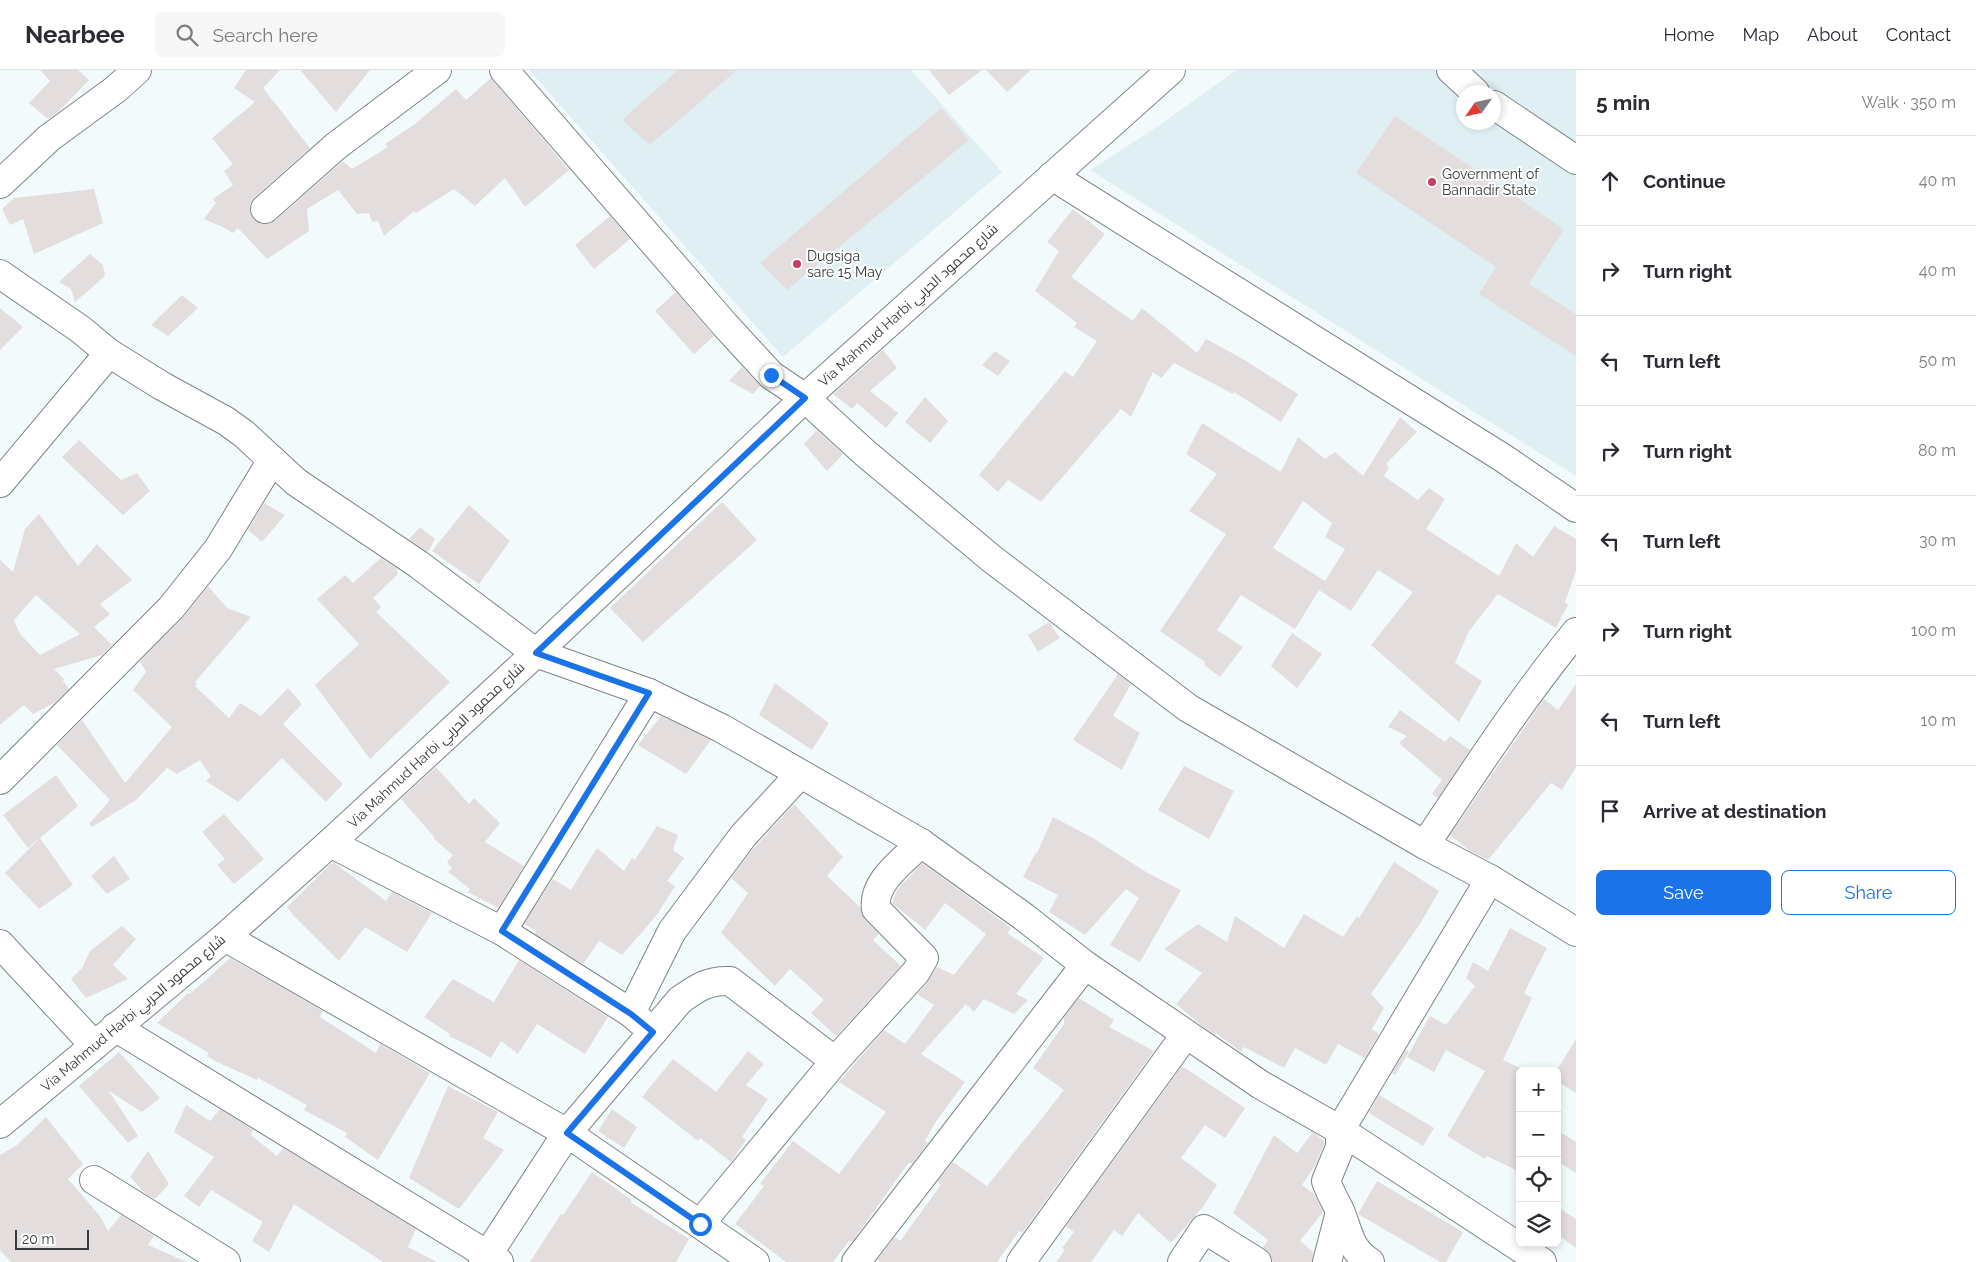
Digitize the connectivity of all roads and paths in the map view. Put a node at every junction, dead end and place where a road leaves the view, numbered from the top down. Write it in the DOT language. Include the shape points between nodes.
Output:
graph roads {
  1 [pos="137,70"];
  2 [pos="437,70"];
  3 [pos="504,70"];
  4 [pos="1172,70"];
  5 [pos="1451,70"];
  6 [pos="1467,85"];
  7 [pos="1501,110"];
  8 [pos="1576,160"];
  9 [pos="1052,176"];
  10 [pos="0,184"];
  11 [pos="265,209"];
  12 [pos="0,274"];
  13 [pos="109,353"];
  14 [pos="805,398"];
  15 [pos="272,460"];
  16 [pos="2,477"];
  17 [pos="1576,508"];
  18 [pos="1576,632"];
  19 [pos="536,653"];
  20 [pos="649,693"];
  21 [pos="800,774"];
  22 [pos="0,780"];
  23 [pos="330,843"];
  24 [pos="921,844"];
  25 [pos="1425,844"];
  26 [pos="1490,879"];
  27 [pos="502,931"];
  28 [pos="1576,932"];
  29 [pos="225,936"];
  30 [pos="0,944"];
  31 [pos="1084,965"];
  32 [pos="631,1014"];
  33 [pos="115,1027"];
  34 [pos="653,1032"];
  35 [pos="1186,1034"];
  36 [pos="94,1045"];
  37 [pos="836,1061"];
  38 [pos="0,1124"];
  39 [pos="1340,1130"];
  40 [pos="567,1133"];
  41 [pos="94,1180"];
  42 [pos="1340,1212"];
  43 [pos="700,1224"];
  44 [pos="490,1260"];
  45 [pos="226,1262"];
  46 [pos="755,1262"];
  47 [pos="856,1262"];
  48 [pos="1021,1262"];
  49 [pos="1182,1262"];
  50 [pos="1257,1262"];
  51 [pos="1327,1262"];
  52 [pos="1370,1262"];
  53 [pos="1542,1262"];
  1 -- 10 [label="street" via="49,138"];
  2 -- 11 [label="street" via="336,146"];
  3 -- 14 [label="street" via="771,375"];
  4 -- 9 [label="street, Via Mahmud Harbi شارع محمود الحربي"];
  5 -- 6 [label="street"];
  7 -- 8 [label="street"];
  9 -- 14 [label="street, Via Mahmud Harbi شارع محمود الحربي"];
  9 -- 17 [label="street" via="1503,458"];
  12 -- 13 [label="street"];
  13 -- 15 [label="street" via="226,421"];
  13 -- 16 [label="street"];
  14 -- 19 [label="street, Via Mahmud Harbi شارع محمود الحربي"];
  14 -- 25 [label="street" via="865,453 992,559 1188,708"];
  15 -- 19 [label="street" via="296,482 418,564"];
  15 -- 22 [label="street" via="218,549 171,608"];
  18 -- 25 [label="street" via="1485,755"];
  19 -- 20 [label="street"];
  19 -- 23 [label="street, Via Mahmud Harbi شارع محمود الحربي"];
  20 -- 21 [label="street" via="721,728"];
  20 -- 27 [label="street"];
  21 -- 24 [label="street"];
  21 -- 32 [label="street" via="743,836 672,931"];
  23 -- 27 [label="street"];
  23 -- 29 [label="street, Via Mahmud Harbi شارع محمود الحربي"];
  24 -- 31 [label="street" via="1024,917"];
  24 -- 37 [label="street" via="880,884 875,900 876,909 924,958 916,972"];
  25 -- 26 [label="street"];
  26 -- 28 [label="street"];
  26 -- 39 [label="street"];
  27 -- 32 [label="street"];
  29 -- 33 [label="street, Via Mahmud Harbi شارع محمود الحربي"];
  29 -- 40 [label="street"];
  30 -- 36 [label="street"];
  31 -- 35 [label="street"];
  31 -- 47 [label="street"];
  32 -- 34 [label="street"];
  33 -- 36 [label="street, Via Mahmud Harbi شارع محمود الحربي"];
  33 -- 44 [label="street"];
  34 -- 37 [label="street" via="680,1000 700,986 716,980 730,980"];
  34 -- 40 [label="street"];
  35 -- 39 [label="street" via="1261,1085"];
  35 -- 48 [label="street"];
  36 -- 38 [label="street, Via Mahmud Harbi شارع محمود الحربي"];
  37 -- 43 [label="street"];
  39 -- 42 [label="street" via="1340,1147 1326,1181"];
  39 -- 53 [label="street"];
  40 -- 43 [label="street"];
  40 -- 44 [label="street"];
  41 -- 45 [label="street"];
  42 -- 51 [label="street"];
  42 -- 52 [label="street" via="1349,1238 1361,1256"];
  43 -- 46 [label="street"];
  49 -- 50 [label="street" via="1204,1229"];
}
